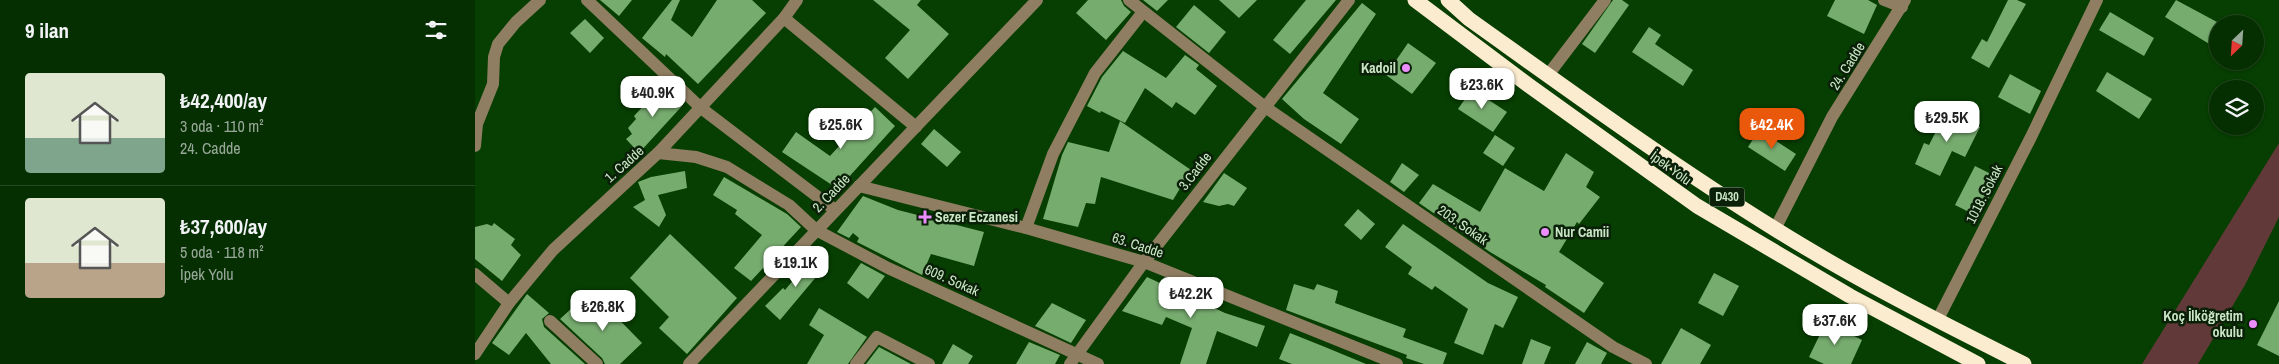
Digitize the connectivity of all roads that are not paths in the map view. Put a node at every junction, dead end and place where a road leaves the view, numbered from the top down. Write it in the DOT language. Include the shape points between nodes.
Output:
graph roads {
  1 [pos="540,0"];
  2 [pos="587,0"];
  3 [pos="797,0"];
  4 [pos="1037,0"];
  5 [pos="1129,0"];
  6 [pos="1349,0"];
  7 [pos="1415,0"];
  8 [pos="1448,0"];
  9 [pos="1605,0"];
  10 [pos="1884,0"];
  11 [pos="2097,0"];
  12 [pos="1903,4"];
  13 [pos="1143,12"];
  14 [pos="783,18"];
  15 [pos="1548,75"];
  16 [pos="1265,107"];
  17 [pos="701,108"];
  18 [pos="916,127"];
  19 [pos="475,146"];
  20 [pos="658,154"];
  21 [pos="859,186"];
  22 [pos="835,210"];
  23 [pos="1025,228"];
  24 [pos="1775,229"];
  25 [pos="816,230"];
  26 [pos="1144,262"];
  27 [pos="475,274"];
  28 [pos="509,303"];
  29 [pos="550,321"];
  30 [pos="1937,321"];
  31 [pos="475,354"];
  32 [pos="1074,359"];
  33 [pos="692,363"];
  34 [pos="597,364"];
  35 [pos="856,364"];
  36 [pos="929,364"];
  37 [pos="1098,364"];
  38 [pos="1397,364"];
  39 [pos="1646,364"];
  40 [pos="1978,364"];
  41 [pos="2024,364"];
  1 -- 19 [label="street" via="516,22 493,57 493,84 477,124"];
  2 -- 17 [label="street"];
  3 -- 14 [label="street, 1. Cadde"];
  4 -- 18 [label="street, 2. Cadde"];
  5 -- 13 [label="street, 203. Sokak"];
  6 -- 16 [label="street, 3.Cadde"];
  7 -- 40 [label="highway, İpek Yolu / D430" via="1697,206 1850,296"];
  8 -- 15 [label="highway, D430" via="1469,19"];
  9 -- 15 [label="street"];
  10 -- 12 [label="street"];
  11 -- 30 [label="street, 1018. Sokak"];
  12 -- 24 [label="street, 24. Cadde" via="1832,117"];
  13 -- 16 [label="street, 203. Sokak"];
  13 -- 23 [label="street" via="1095,74 1053,154"];
  14 -- 17 [label="street, 1. Cadde"];
  14 -- 18 [label="street"];
  15 -- 24 [label="highway, D430"];
  16 -- 26 [label="street, 3.Cadde"];
  16 -- 39 [label="street, 203. Sokak" via="1613,348"];
  17 -- 20 [label="street, 1. Cadde"];
  17 -- 22 [label="street"];
  18 -- 21 [label="street, 2. Cadde"];
  20 -- 25 [label="street, 609. Sokak" via="697,157 727,167 789,205"];
  20 -- 28 [label="street, 1. Cadde" via="553,250"];
  21 -- 22 [label="street, 2. Cadde"];
  21 -- 23 [label="street, 63. Cadde"];
  22 -- 25 [label="street, 2. Cadde"];
  23 -- 26 [label="street, 63. Cadde"];
  24 -- 30 [label="highway, D430"];
  25 -- 32 [label="street, 609. Sokak"];
  25 -- 33 [label="street, 2. Cadde"];
  26 -- 32 [label="street, 3.Cadde"];
  26 -- 38 [label="street, 63. Cadde"];
  27 -- 28 [label="street"];
  28 -- 31 [label="street, 1. Cadde"];
  29 -- 34 [label="street"];
  30 -- 41 [label="highway, D430"];
  32 -- 37 [label="street, 609. Sokak"];
  35 -- 36 [label="street" via="877,337"];
}
